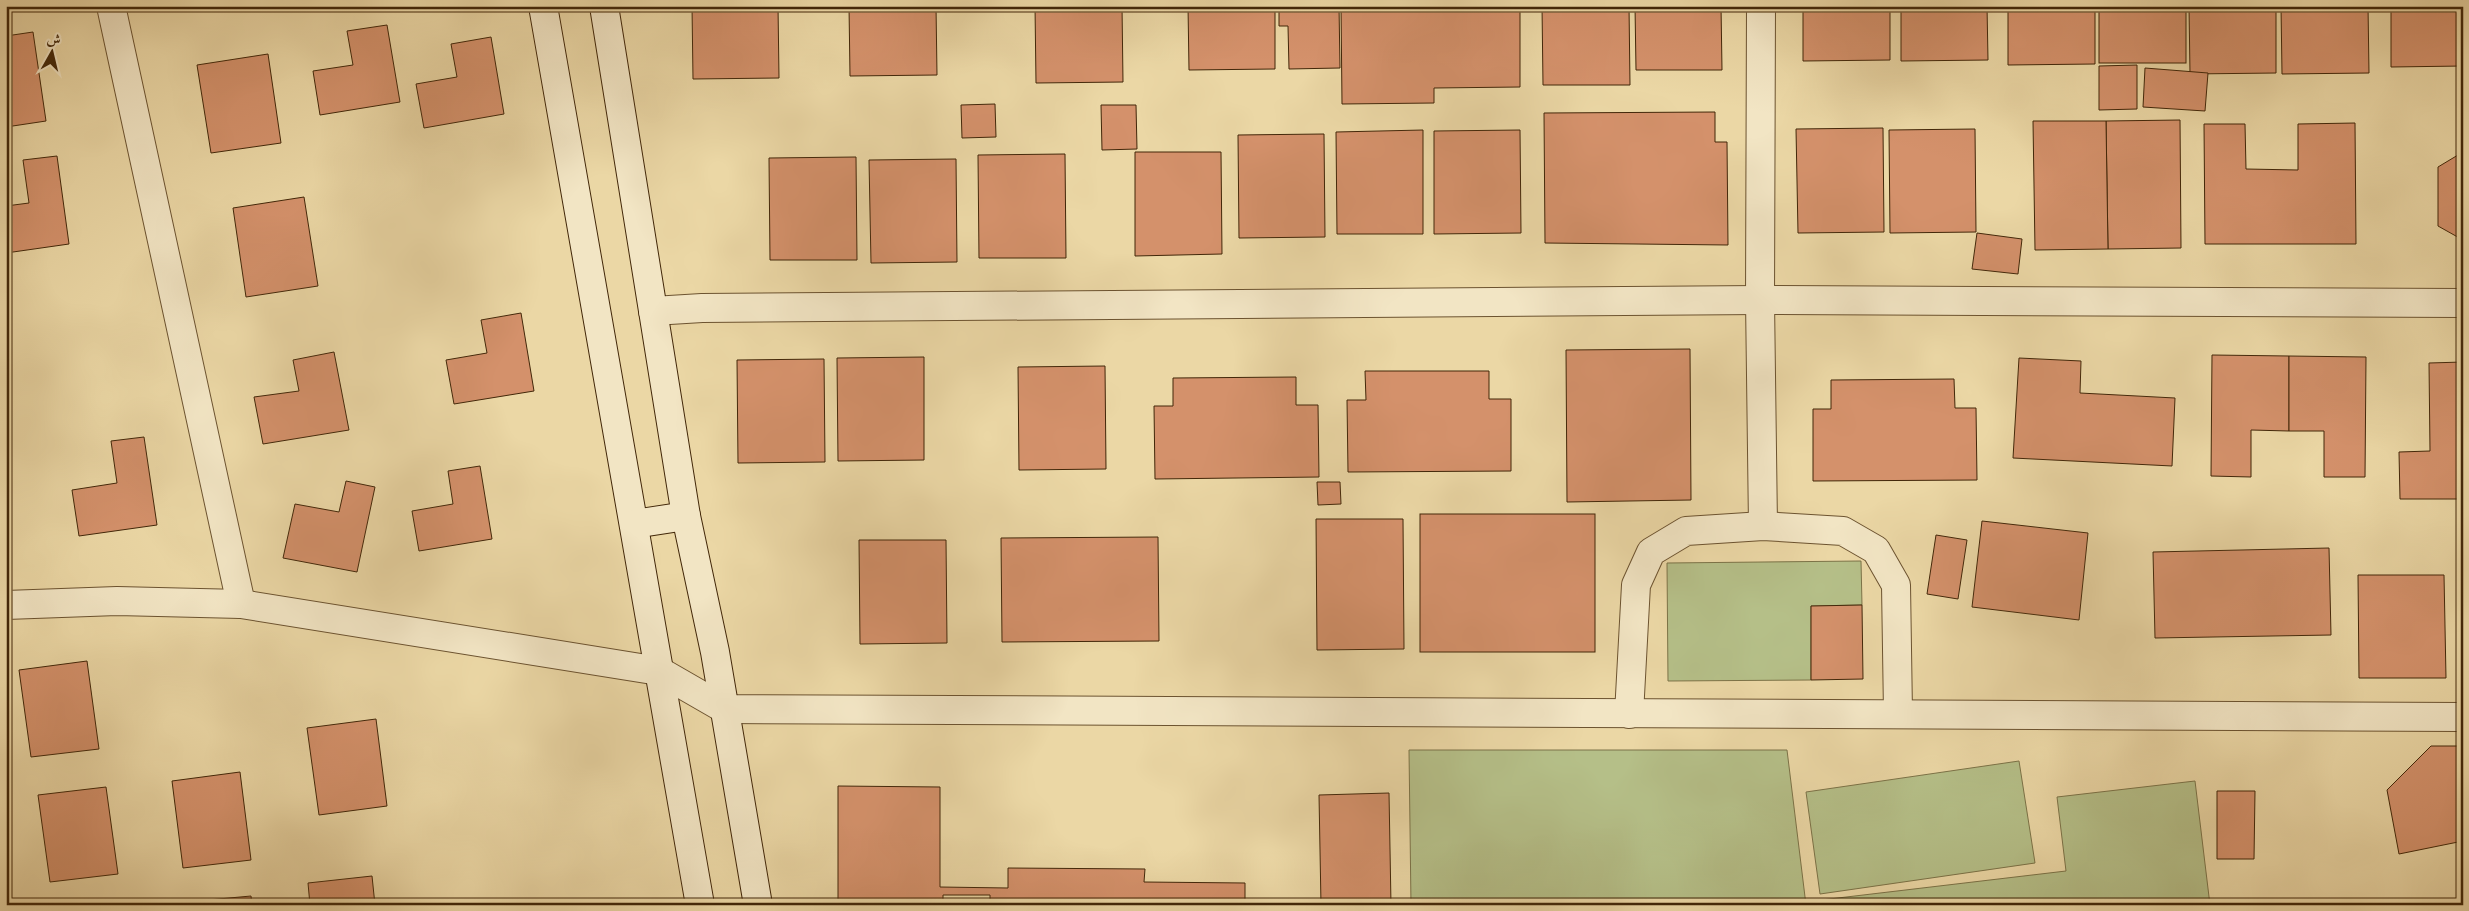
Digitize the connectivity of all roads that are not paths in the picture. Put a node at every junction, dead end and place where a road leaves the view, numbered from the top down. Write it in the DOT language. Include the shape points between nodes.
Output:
graph roads {
  1 [pos="111,6"];
  2 [pos="543,6"];
  3 [pos="604,6"];
  4 [pos="1761,6"];
  5 [pos="1760,300"];
  6 [pos="2463,302"];
  7 [pos="653,311"];
  8 [pos="686,516"];
  9 [pos="634,524"];
  10 [pos="1763,526"];
  11 [pos="241,604"];
  12 [pos="6,605"];
  13 [pos="658,671"];
  14 [pos="725,709"];
  15 [pos="1898,713"];
  16 [pos="1629,714"];
  17 [pos="2463,717"];
  18 [pos="700,905"];
  19 [pos="758,905"];
  1 -- 11 [label="street"];
  2 -- 9 [label="street"];
  3 -- 7 [label="street"];
  4 -- 5 [label="street"];
  5 -- 6 [label="street"];
  5 -- 7 [label="street" via="702,308"];
  5 -- 10 [label="street"];
  7 -- 8 [label="street"];
  8 -- 9 [label="street"];
  8 -- 14 [label="street"];
  9 -- 13 [label="street"];
  10 -- 15 [label="street" via="1843,531 1876,550 1896,586"];
  10 -- 16 [label="street" via="1686,531 1651,552 1636,585"];
  11 -- 12 [label="street" via="116,601"];
  11 -- 13 [label="street"];
  13 -- 14 [label="street"];
  13 -- 18 [label="street"];
  14 -- 16 [label="street"];
  14 -- 19 [label="street"];
  15 -- 16 [label="street"];
  15 -- 17 [label="street"];
}
